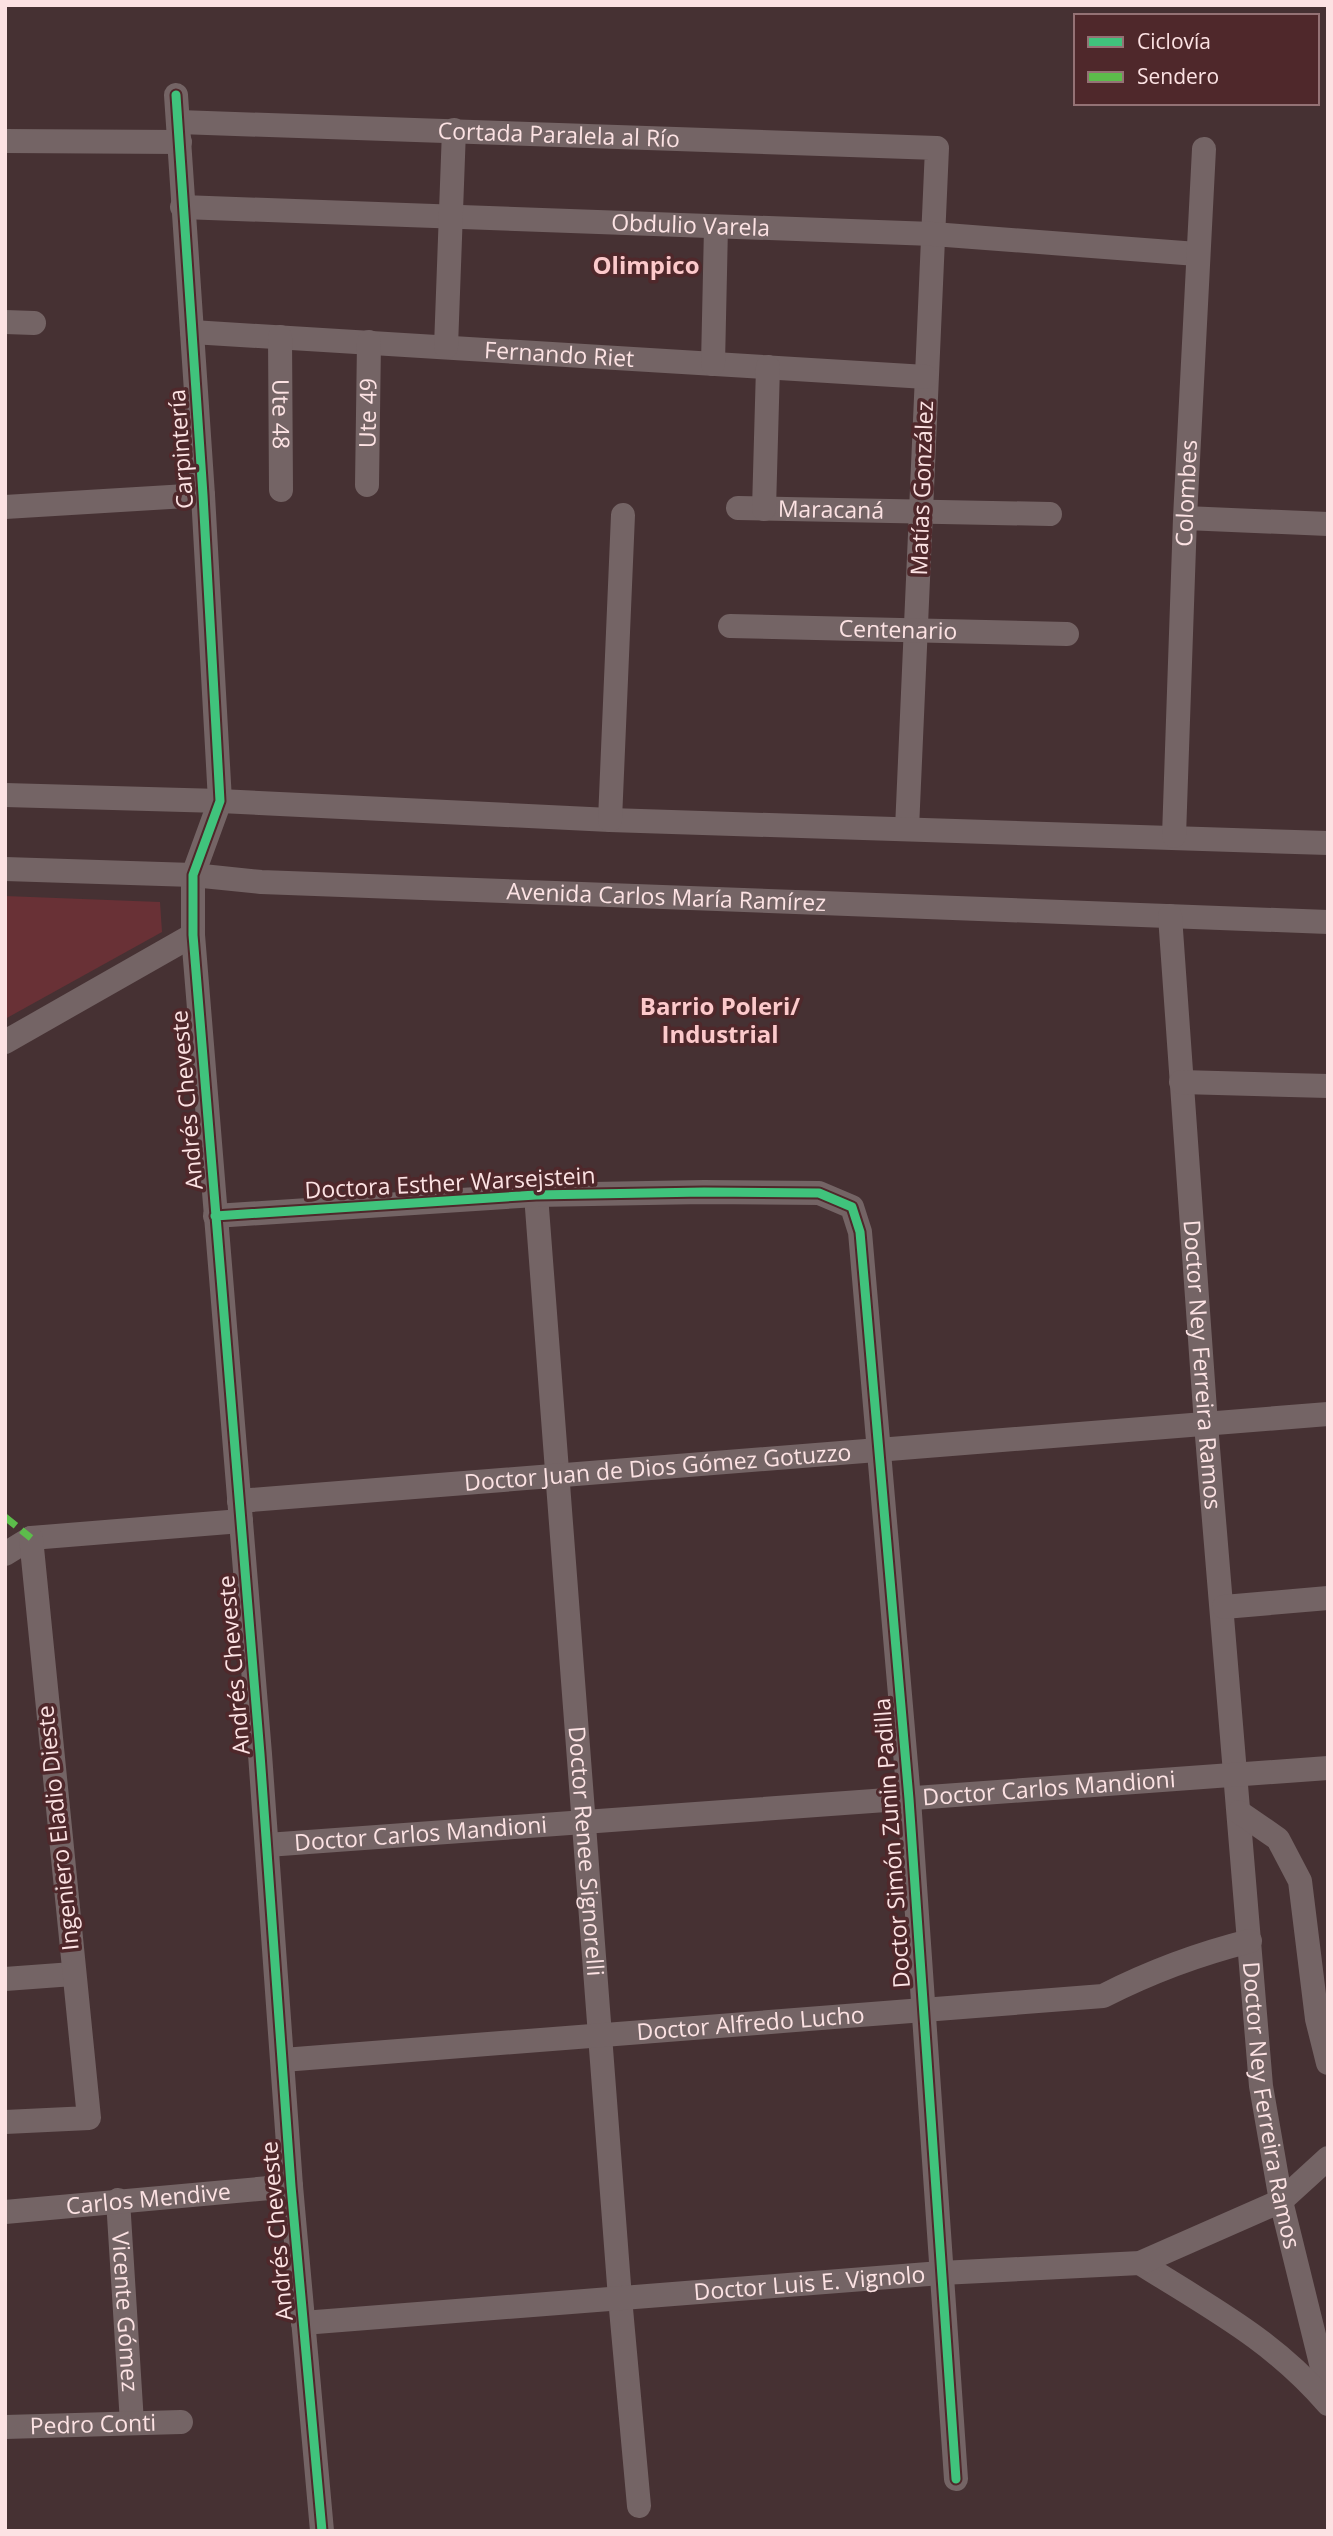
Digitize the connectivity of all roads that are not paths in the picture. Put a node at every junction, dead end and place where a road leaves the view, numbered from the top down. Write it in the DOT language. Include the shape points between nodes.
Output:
graph roads {
  1 [pos="176,95"];
  2 [pos="454,130"];
  3 [pos="179,132"];
  4 [pos="5,141"];
  5 [pos="937,148"];
  6 [pos="1204,149"];
  7 [pos="183,207"];
  8 [pos="451,217"];
  9 [pos="716,227"];
  10 [pos="933,234"];
  11 [pos="1197,254"];
  12 [pos="5,322"];
  13 [pos="34,323"];
  14 [pos="192,332"];
  15 [pos="280,337"];
  16 [pos="369,342"];
  17 [pos="446,347"];
  18 [pos="713,364"];
  19 [pos="768,367"];
  20 [pos="926,377"];
  21 [pos="367,485"];
  22 [pos="281,489"];
  23 [pos="203,495"];
  24 [pos="5,507"];
  25 [pos="738,508"];
  26 [pos="764,509"];
  27 [pos="920,512"];
  28 [pos="1049,514"];
  29 [pos="623,515"];
  30 [pos="1185,519"];
  31 [pos="1328,524"];
  32 [pos="730,626"];
  33 [pos="916,631"];
  34 [pos="1067,634"];
  35 [pos="5,795"];
  36 [pos="220,801"];
  37 [pos="610,820"];
  38 [pos="906,829"];
  39 [pos="1174,836"];
  40 [pos="1328,843"];
  41 [pos="5,869"];
  42 [pos="193,875"];
  43 [pos="1170,916"];
  44 [pos="1328,922"];
  45 [pos="193,935"];
  46 [pos="5,1042"];
  47 [pos="1181,1082"];
  48 [pos="1328,1086"];
  49 [pos="536,1195"];
  50 [pos="852,1207"];
  51 [pos="215,1216"];
  52 [pos="1328,1415"];
  53 [pos="1206,1424"];
  54 [pos="878,1451"];
  55 [pos="559,1476"];
  56 [pos="240,1511"];
  57 [pos="31,1538"];
  58 [pos="5,1554"];
  59 [pos="1328,1598"];
  60 [pos="1224,1607"];
  61 [pos="1328,1768"];
  62 [pos="1236,1775"];
  63 [pos="909,1799"];
  64 [pos="1239,1812"];
  65 [pos="585,1822"];
  66 [pos="267,1845"];
  67 [pos="1250,1941"];
  68 [pos="73,1974"];
  69 [pos="5,1979"];
  70 [pos="923,2010"];
  71 [pos="601,2035"];
  72 [pos="283,2060"];
  73 [pos="1328,2063"];
  74 [pos="5,2122"];
  75 [pos="1328,2158"];
  76 [pos="291,2186"];
  77 [pos="118,2200"];
  78 [pos="1281,2201"];
  79 [pos="5,2211"];
  80 [pos="1140,2263"];
  81 [pos="941,2273"];
  82 [pos="620,2298"];
  83 [pos="303,2323"];
  84 [pos="1328,2392"];
  85 [pos="1328,2404"];
  86 [pos="181,2422"];
  87 [pos="132,2423"];
  88 [pos="5,2427"];
  89 [pos="956,2479"];
  90 [pos="639,2505"];
  91 [pos="322,2531"];
  1 -- 3 [label="street, Carpintería"];
  2 -- 3 [label="street, Cortada Paralela al Río"];
  2 -- 5 [label="street, Cortada Paralela al Río"];
  2 -- 8 [label="street"];
  3 -- 4 [label="street, Cortada Paralela al Río"];
  3 -- 7 [label="street, Carpintería"];
  5 -- 10 [label="street, Matías González"];
  6 -- 11 [label="street, Colombes"];
  7 -- 8 [label="street, Obdulio Varela"];
  7 -- 14 [label="street, Carpintería"];
  8 -- 9 [label="street, Obdulio Varela"];
  8 -- 17 [label="street"];
  9 -- 10 [label="street, Obdulio Varela"];
  9 -- 18 [label="street"];
  10 -- 11 [label="street, Obdulio Varela"];
  10 -- 20 [label="street, Matías González"];
  11 -- 30 [label="street, Colombes"];
  12 -- 13 [label="street"];
  14 -- 15 [label="street, Fernando Riet"];
  14 -- 23 [label="street, Carpintería"];
  15 -- 16 [label="street, Fernando Riet"];
  15 -- 22 [label="street, Ute 48"];
  16 -- 17 [label="street, Fernando Riet"];
  16 -- 21 [label="street, Ute 49"];
  17 -- 18 [label="street, Fernando Riet"];
  18 -- 19 [label="street, Fernando Riet"];
  19 -- 20 [label="street, Fernando Riet"];
  19 -- 26 [label="street"];
  20 -- 27 [label="street, Matías González"];
  23 -- 24 [label="street"];
  23 -- 36 [label="street, Carpintería"];
  25 -- 26 [label="street, Maracaná"];
  26 -- 27 [label="street, Maracaná"];
  27 -- 28 [label="street, Maracaná"];
  27 -- 33 [label="street, Matías González"];
  29 -- 37 [label="street"];
  30 -- 31 [label="street"];
  30 -- 39 [label="street, Colombes"];
  32 -- 33 [label="street, Centenario"];
  33 -- 34 [label="street, Centenario"];
  33 -- 38 [label="street, Matías González"];
  35 -- 36 [label="street"];
  36 -- 37 [label="street"];
  36 -- 42 [label="street, Andrés Cheveste"];
  37 -- 38 [label="street"];
  38 -- 39 [label="street"];
  39 -- 40 [label="street"];
  41 -- 42 [label="street, Avenida Carlos María Ramírez"];
  42 -- 43 [label="street, Avenida Carlos María Ramírez" via="261,882"];
  42 -- 45 [label="street, Andrés Cheveste"];
  43 -- 44 [label="street, Avenida Carlos María Ramírez"];
  43 -- 47 [label="street, Doctor Ney Ferreira Ramos"];
  45 -- 46 [label="street"];
  45 -- 51 [label="street, Andrés Cheveste"];
  47 -- 48 [label="street"];
  47 -- 53 [label="street, Doctor Ney Ferreira Ramos"];
  49 -- 50 [label="street, Doctora Esther Warsejstein" via="819,1193"];
  49 -- 51 [label="street, Doctora Esther Warsejstein"];
  49 -- 55 [label="street, Doctor Renee Signorelli"];
  50 -- 54 [label="street, Doctor Simón Zunin Padilla" via="860,1232"];
  51 -- 56 [label="street, Andrés Cheveste"];
  52 -- 53 [label="street, Doctor Juan de Dios Gómez Gotuzzo"];
  53 -- 54 [label="street, Doctor Juan de Dios Gómez Gotuzzo"];
  53 -- 60 [label="street, Doctor Ney Ferreira Ramos"];
  54 -- 55 [label="street, Doctor Juan de Dios Gómez Gotuzzo"];
  54 -- 63 [label="street, Doctor Simón Zunin Padilla"];
  55 -- 56 [label="street, Doctor Juan de Dios Gómez Gotuzzo"];
  55 -- 65 [label="street, Doctor Renee Signorelli"];
  56 -- 57 [label="street, Doctor Juan de Dios Gómez Gotuzzo"];
  56 -- 66 [label="street, Andrés Cheveste"];
  57 -- 58 [label="street"];
  57 -- 68 [label="street, Ingeniero Eladio Dieste"];
  59 -- 60 [label="street"];
  60 -- 62 [label="street, Doctor Ney Ferreira Ramos"];
  61 -- 62 [label="street, Doctor Carlos Mandioni"];
  62 -- 63 [label="street, Doctor Carlos Mandioni"];
  62 -- 64 [label="street, Doctor Ney Ferreira Ramos"];
  63 -- 65 [label="street, Doctor Carlos Mandioni"];
  63 -- 70 [label="street, Doctor Simón Zunin Padilla"];
  64 -- 67 [label="street, Doctor Ney Ferreira Ramos"];
  64 -- 73 [label="street" via="1278,1839 1300,1881 1317,2019"];
  65 -- 66 [label="street, Doctor Carlos Mandioni"];
  65 -- 71 [label="street, Doctor Renee Signorelli"];
  66 -- 72 [label="street, Andrés Cheveste"];
  67 -- 70 [label="street, Doctor Alfredo Lucho" via="1143,1975 1103,1996"];
  67 -- 78 [label="street, Doctor Ney Ferreira Ramos" via="1261,2086"];
  68 -- 69 [label="street"];
  68 -- 74 [label="street, Ingeniero Eladio Dieste" via="89,2118"];
  70 -- 71 [label="street, Doctor Alfredo Lucho"];
  70 -- 81 [label="street, Doctor Simón Zunin Padilla"];
  71 -- 72 [label="street, Doctor Alfredo Lucho"];
  71 -- 82 [label="street, Doctor Renee Signorelli"];
  72 -- 76 [label="street, Andrés Cheveste"];
  75 -- 78 [label="street, Doctor Luis E. Vignolo"];
  76 -- 77 [label="street, Carlos Mendive"];
  76 -- 83 [label="street, Andrés Cheveste"];
  77 -- 79 [label="street, Carlos Mendive"];
  77 -- 87 [label="street, Vicente Gómez"];
  78 -- 80 [label="street, Doctor Luis E. Vignolo"];
  78 -- 84 [label="street, Doctor Ney Ferreira Ramos"];
  80 -- 81 [label="street, Doctor Luis E. Vignolo"];
  80 -- 85 [label="street" via="1265,2342"];
  81 -- 82 [label="street, Doctor Luis E. Vignolo"];
  81 -- 89 [label="street, Doctor Simón Zunin Padilla"];
  82 -- 83 [label="street, Doctor Luis E. Vignolo"];
  82 -- 90 [label="street, Doctor Renee Signorelli"];
  83 -- 91 [label="street, Andrés Cheveste"];
  86 -- 87 [label="street, Pedro Conti"];
  87 -- 88 [label="street, Pedro Conti"];
}
